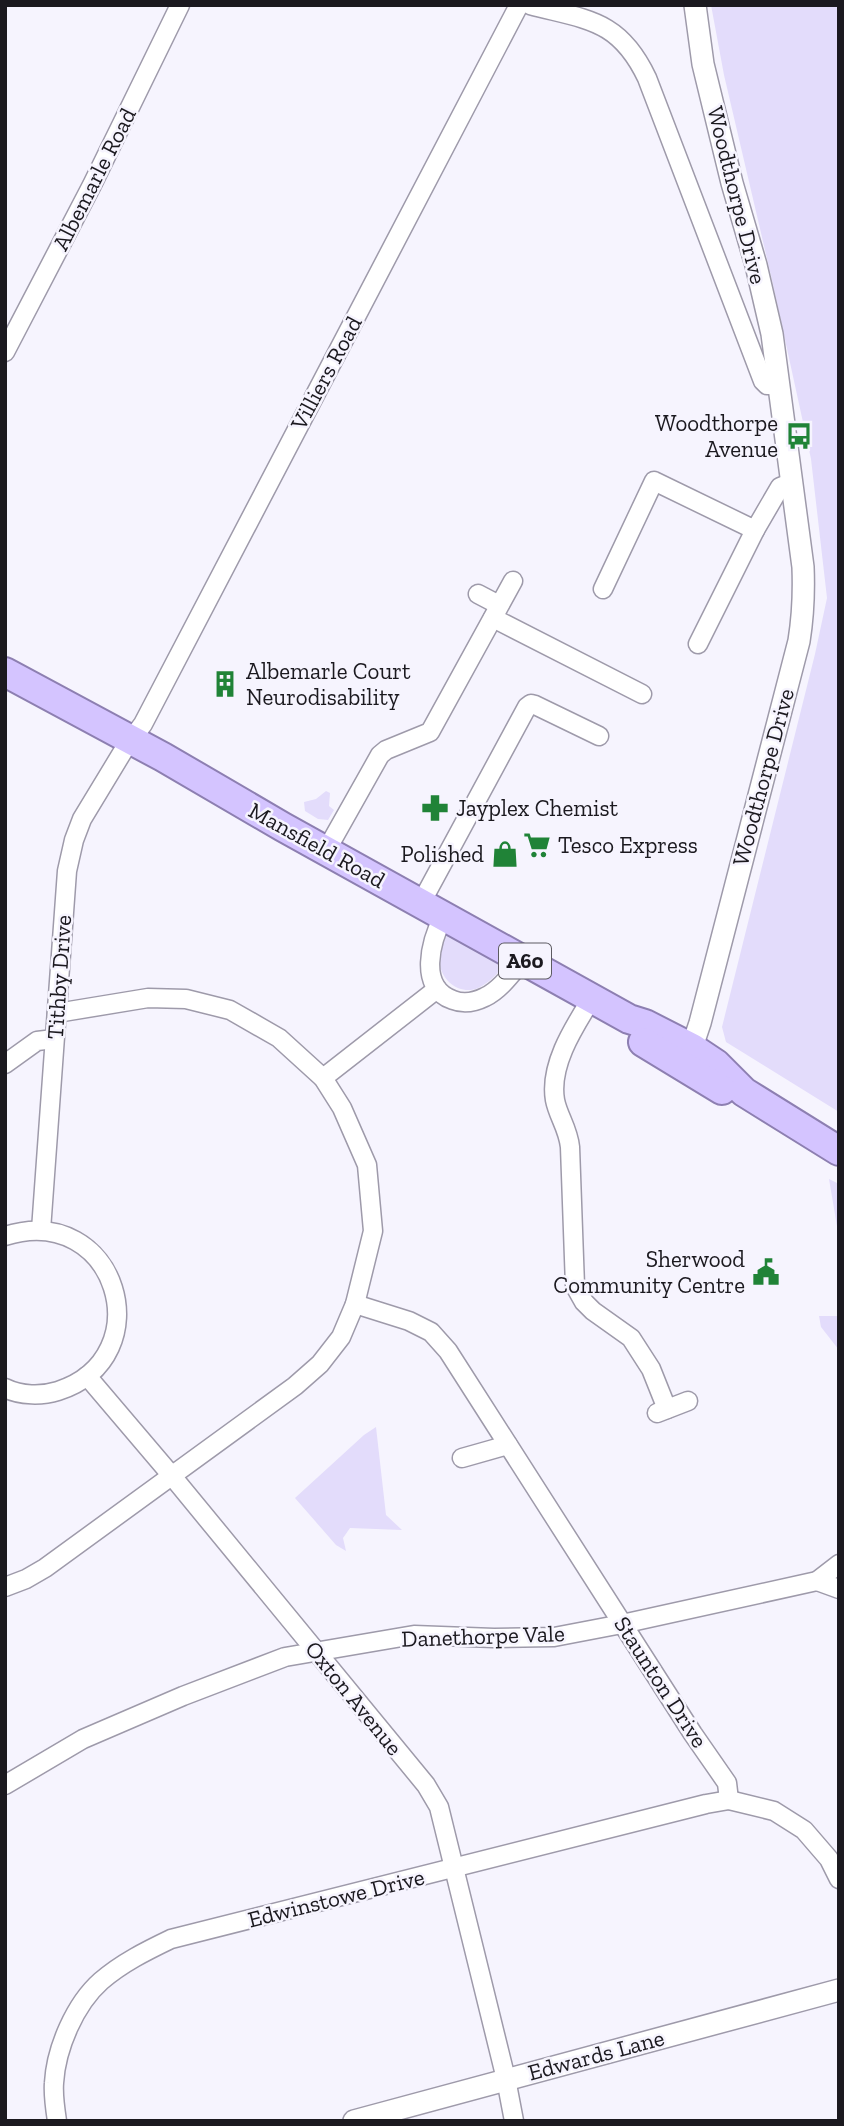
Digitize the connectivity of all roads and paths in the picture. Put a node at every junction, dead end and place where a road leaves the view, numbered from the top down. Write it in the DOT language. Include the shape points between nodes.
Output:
graph roads {
  1 [pos="180,5"];
  2 [pos="519,5"];
  3 [pos="530,5"];
  4 [pos="695,5"];
  5 [pos="5,352"];
  6 [pos="779,385"];
  7 [pos="790,482"];
  8 [pos="755,530"];
  9 [pos="513,581"];
  10 [pos="603,589"];
  11 [pos="478,594"];
  12 [pos="496,611"];
  13 [pos="698,644"];
  14 [pos="5,672"];
  15 [pos="642,694"];
  16 [pos="599,736"];
  17 [pos="131,740"];
  18 [pos="326,850"];
  19 [pos="433,909"];
  20 [pos="523,960"];
  21 [pos="437,989"];
  22 [pos="592,998"];
  23 [pos="57,1013"];
  24 [pos="54,1039"];
  25 [pos="689,1057"];
  26 [pos="5,1064"];
  27 [pos="323,1078"];
  28 [pos="839,1151"];
  29 [pos="41,1230"];
  30 [pos="5,1236"];
  31 [pos="355,1304"];
  32 [pos="87,1376"];
  33 [pos="5,1388"];
  34 [pos="688,1401"];
  35 [pos="508,1446"];
  36 [pos="462,1458"];
  37 [pos="172,1476"];
  38 [pos="839,1563"];
  39 [pos="817,1581"];
  40 [pos="5,1587"];
  41 [pos="839,1589"];
  42 [pos="622,1624"];
  43 [pos="315,1650"];
  44 [pos="5,1785"];
  45 [pos="729,1800"];
  46 [pos="454,1868"];
  47 [pos="839,1879"];
  48 [pos="839,1990"];
  49 [pos="506,2079"];
  50 [pos="57,2121"];
  51 [pos="354,2121"];
  52 [pos="514,2121"];
  1 -- 5 [label="street, Albemarle Road"];
  2 -- 17 [label="street, Villiers Road"];
  3 -- 6 [label="street, Woodthorpe Drive" via="611,30 634,52 763,381"];
  4 -- 6 [label="street, Woodthorpe Drive" via="703,64 756,265"];
  6 -- 7 [label="street, Woodthorpe Drive"];
  7 -- 8 [label="street" via="780,487"];
  7 -- 25 [label="street, Woodthorpe Drive" via="803,567 799,641"];
  8 -- 10 [label="street" via="654,481"];
  8 -- 13 [label="street"];
  9 -- 12 [label="street"];
  11 -- 12 [label="street"];
  12 -- 15 [label="street"];
  12 -- 18 [label="street" via="430,732 380,755"];
  14 -- 17 [label="highway, Mansfield Road / A60"];
  16 -- 19 [label="street" via="535,705 527,707"];
  17 -- 18 [label="highway, Mansfield Road / A60"];
  17 -- 23 [label="street, Tithby Drive" via="74,840 67,870"];
  18 -- 19 [label="highway, Mansfield Road / A60"];
  19 -- 20 [label="highway, Mansfield Road / A60"];
  19 -- 21 [label="street" via="436,929 429,967"];
  20 -- 21 [label="street" via="501,985 476,1001 460,1002"];
  20 -- 22 [label="highway, Mansfield Road / A60"];
  21 -- 27 [label="street"];
  22 -- 25 [label="highway, Mansfield Road / A60" via="645,1024"];
  22 -- 34 [label="street" via="562,1054 554,1088 570,1147 575,1286 593,1311 631,1338 651,1369 662,1411"];
  23 -- 24 [label="street, Tithby Drive"];
  23 -- 27 [label="street" via="148,998 186,999 230,1010 279,1038"];
  24 -- 26 [label="street" via="37,1041"];
  24 -- 29 [label="street, Tithby Drive"];
  25 -- 28 [label="highway, Mansfield Road / A60" via="716,1064 744,1092"];
  27 -- 31 [label="street" via="367,1165 373,1231"];
  29 -- 30 [label="street"];
  29 -- 32 [label="street" via="65,1235 86,1247 103,1265 114,1287 118,1311 114,1336"];
  31 -- 35 [label="street, Staunton Drive" via="431,1332"];
  31 -- 37 [label="street" via="341,1337 320,1364"];
  32 -- 33 [label="street" via="50,1393"];
  32 -- 37 [label="street, Oxton Avenue"];
  35 -- 36 [label="street"];
  35 -- 42 [label="street, Staunton Drive"];
  37 -- 40 [label="street" via="45,1568"];
  37 -- 43 [label="street, Oxton Avenue"];
  38 -- 39 [label="street, Danethorpe Vale"];
  39 -- 41 [label="street"];
  39 -- 42 [label="street, Danethorpe Vale"];
  42 -- 43 [label="street, Danethorpe Vale" via="554,1637 414,1635"];
  42 -- 45 [label="street, Staunton Drive" via="727,1783"];
  43 -- 44 [label="street, Danethorpe Vale" via="183,1696 83,1739"];
  43 -- 46 [label="street, Oxton Avenue" via="426,1785 439,1807"];
  45 -- 46 [label="street, Edwinstowe Drive"];
  45 -- 47 [label="street" via="774,1811 804,1830"];
  46 -- 49 [label="street, Oxton Avenue"];
  46 -- 50 [label="street, Edwinstowe Drive" via="171,1939 133,1958 99,1982 76,2012 57,2061"];
  48 -- 49 [label="street, Edwards Lane"];
  49 -- 51 [label="street, Edwards Lane"];
  49 -- 52 [label="street, Oxton Avenue"];
}
